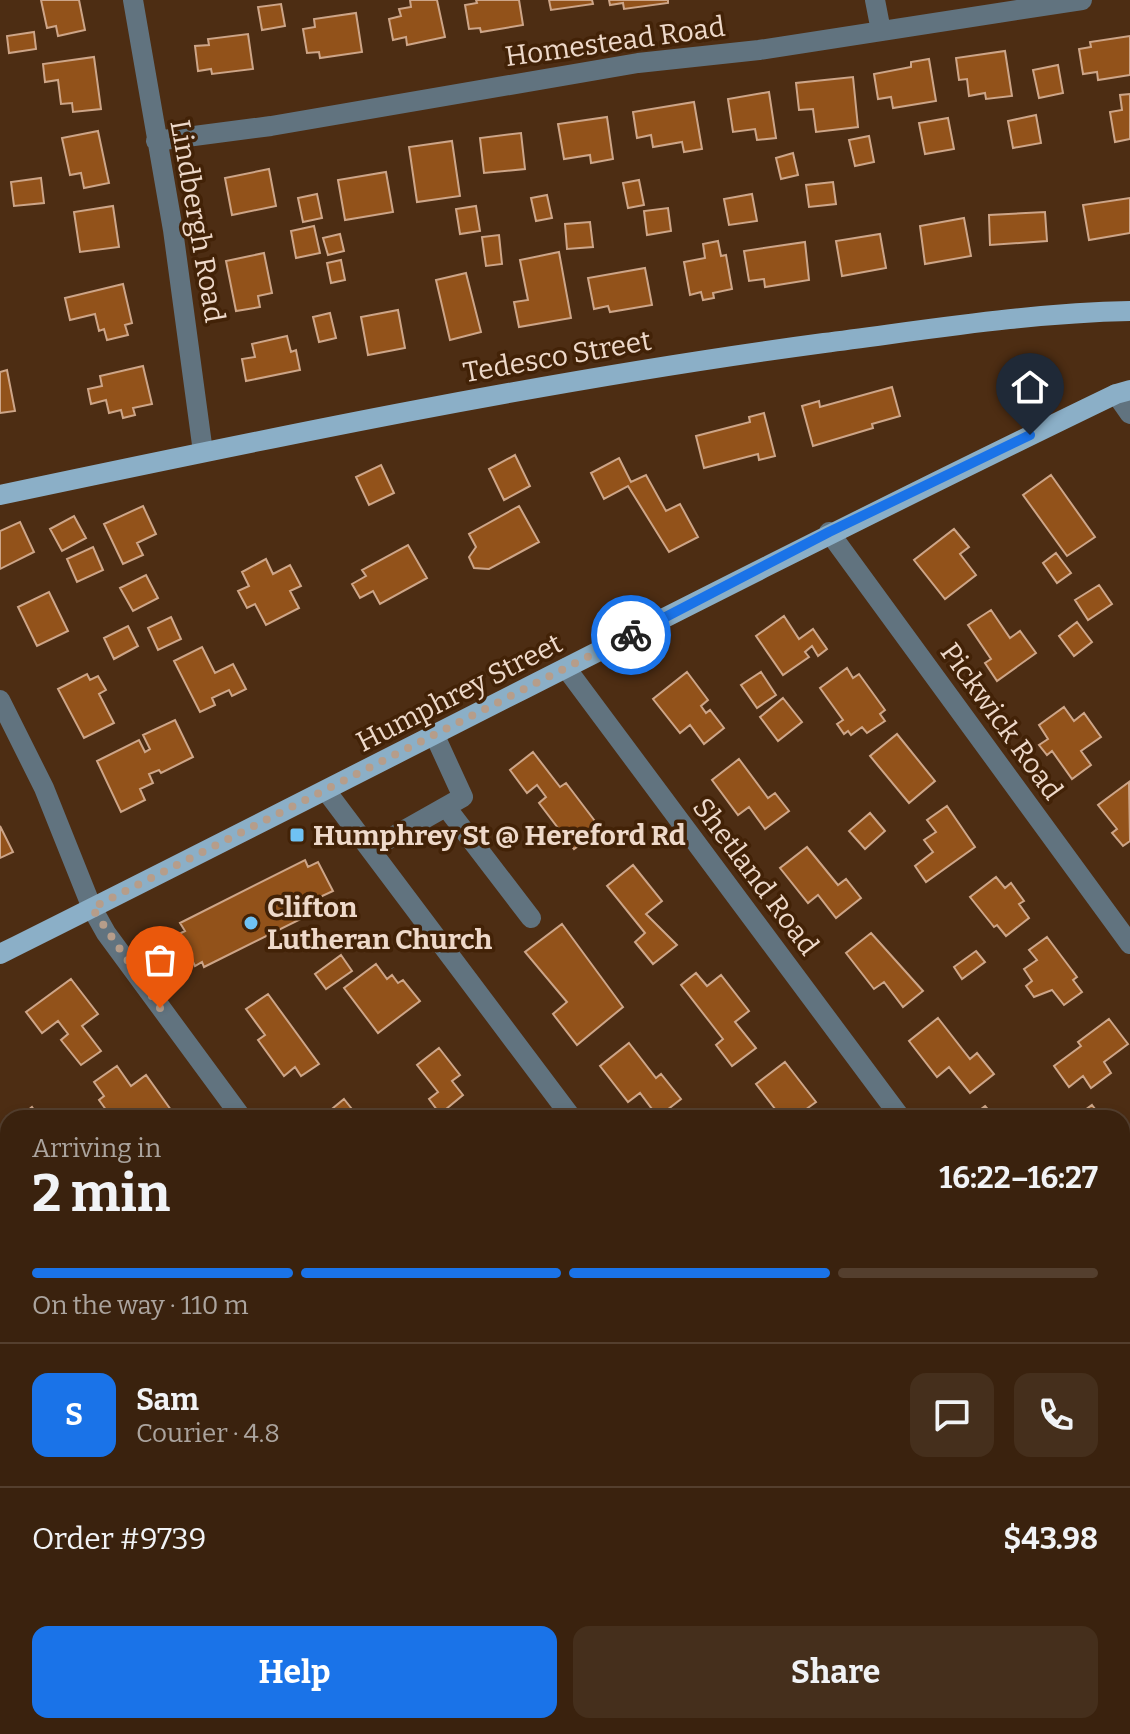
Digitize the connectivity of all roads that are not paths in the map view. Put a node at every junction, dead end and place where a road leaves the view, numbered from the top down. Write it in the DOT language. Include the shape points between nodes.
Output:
graph roads {
  1 [pos="133,0"];
  2 [pos="875,0"];
  3 [pos="1082,0"];
  4 [pos="881,31"];
  5 [pos="156,141"];
  6 [pos="1130,311"];
  7 [pos="1130,378"];
  8 [pos="1123,392"];
  9 [pos="1130,414"];
  10 [pos="203,452"];
  11 [pos="0,495"];
  12 [pos="829,532"];
  13 [pos="566,668"];
  14 [pos="0,700"];
  15 [pos="435,736"];
  16 [pos="327,792"];
  17 [pos="446,807"];
  18 [pos="371,849"];
  19 [pos="92,908"];
  20 [pos="531,918"];
  21 [pos="1130,944"];
  22 [pos="0,954"];
  23 [pos="236,1110"];
  24 [pos="566,1110"];
  25 [pos="895,1110"];
  1 -- 5 [label="street, Lindbergh Road"];
  2 -- 4 [label="street"];
  3 -- 4 [label="street, Homestead Road"];
  4 -- 5 [label="street, Homestead Road" via="622,65"];
  5 -- 10 [label="street, Lindbergh Road"];
  6 -- 10 [label="main road, Tedesco Street" via="1058,313 751,352 362,418"];
  7 -- 8 [label="main road, Humphrey Street"];
  8 -- 9 [label="street"];
  8 -- 12 [label="main road, Humphrey Street"];
  10 -- 11 [label="main road, Tedesco Street"];
  12 -- 13 [label="main road, Humphrey Street"];
  12 -- 21 [label="street, Pickwick Road"];
  13 -- 15 [label="main road, Humphrey Street"];
  13 -- 25 [label="street, Shetland Road"];
  14 -- 19 [label="street" via="44,788"];
  15 -- 16 [label="main road, Humphrey Street"];
  15 -- 17 [label="street" via="463,797"];
  16 -- 18 [label="street"];
  16 -- 19 [label="main road, Humphrey Street"];
  17 -- 18 [label="street"];
  17 -- 20 [label="street"];
  18 -- 24 [label="street"];
  19 -- 22 [label="main road, Humphrey Street"];
  19 -- 23 [label="street"];
}
